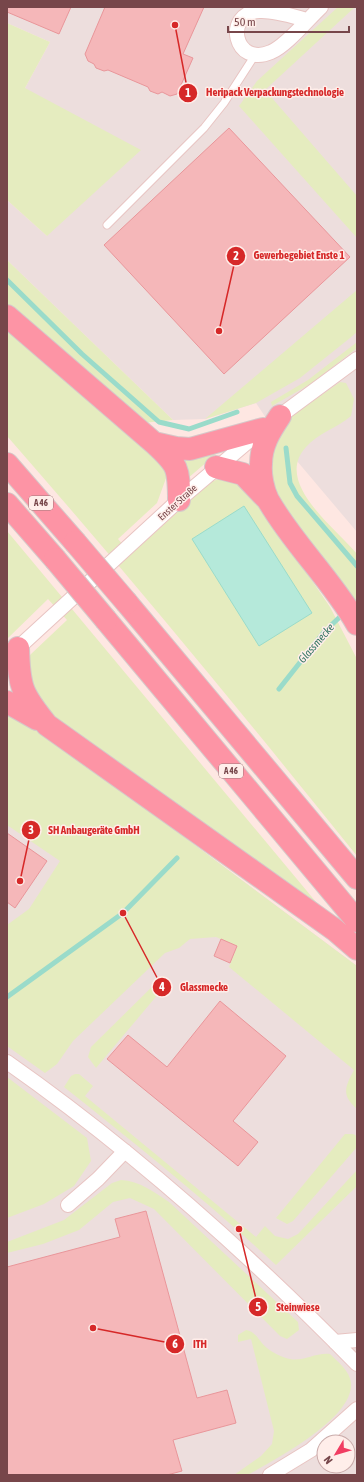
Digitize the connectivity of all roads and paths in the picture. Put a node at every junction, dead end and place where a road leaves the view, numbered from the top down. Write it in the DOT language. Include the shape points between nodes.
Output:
graph roads {
  1 [pos="321,7"];
  2 [pos="307,20"];
  3 [pos="255,55"];
  4 [pos="107,225"];
  5 [pos="7,316"];
  6 [pos="357,359"];
  7 [pos="272,423"];
  8 [pos="154,443"];
  9 [pos="7,464"];
  10 [pos="216,467"];
  11 [pos="267,498"];
  12 [pos="178,500"];
  13 [pos="7,504"];
  14 [pos="356,622"];
  15 [pos="12,653"];
  16 [pos="7,702"];
  17 [pos="47,725"];
  18 [pos="357,878"];
  19 [pos="357,921"];
  20 [pos="357,949"];
  21 [pos="7,1062"];
  22 [pos="125,1151"];
  23 [pos="68,1205"];
  24 [pos="357,1340"];
  25 [pos="336,1342"];
  26 [pos="357,1364"];
  27 [pos="357,1409"];
  28 [pos="270,1475"];
  1 -- 2 [label="street"];
  2 -- 3 [label="street" via="280,47 269,53"];
  2 -- 3 [label="street" via="264,11 245,16 236,34 247,52"];
  3 -- 4 [label="lane" via="224,103 204,128"];
  5 -- 8 [label="highway"];
  6 -- 7 [label="street, Enster Straße"];
  7 -- 8 [label="highway" via="190,449"];
  7 -- 10 [label="street, Enster Straße"];
  7 -- 11 [label="highway" via="262,457 261,474"];
  8 -- 12 [label="highway" via="176,467 179,478"];
  9 -- 18 [label="highway, A 46, bridge"];
  10 -- 11 [label="highway" via="243,474"];
  10 -- 12 [label="street, Enster Straße"];
  11 -- 14 [label="highway"];
  12 -- 15 [label="street, Enster Straße"];
  13 -- 19 [label="highway, A 46, bridge"];
  15 -- 17 [label="highway" via="24,695"];
  16 -- 17 [label="highway"];
  17 -- 20 [label="highway" via="335,930"];
  21 -- 22 [label="street"];
  22 -- 23 [label="street"];
  22 -- 25 [label="street" via="230,1240"];
  24 -- 25 [label="street"];
  25 -- 26 [label="street"];
  27 -- 28 [label="street" via="311,1450"];
}
